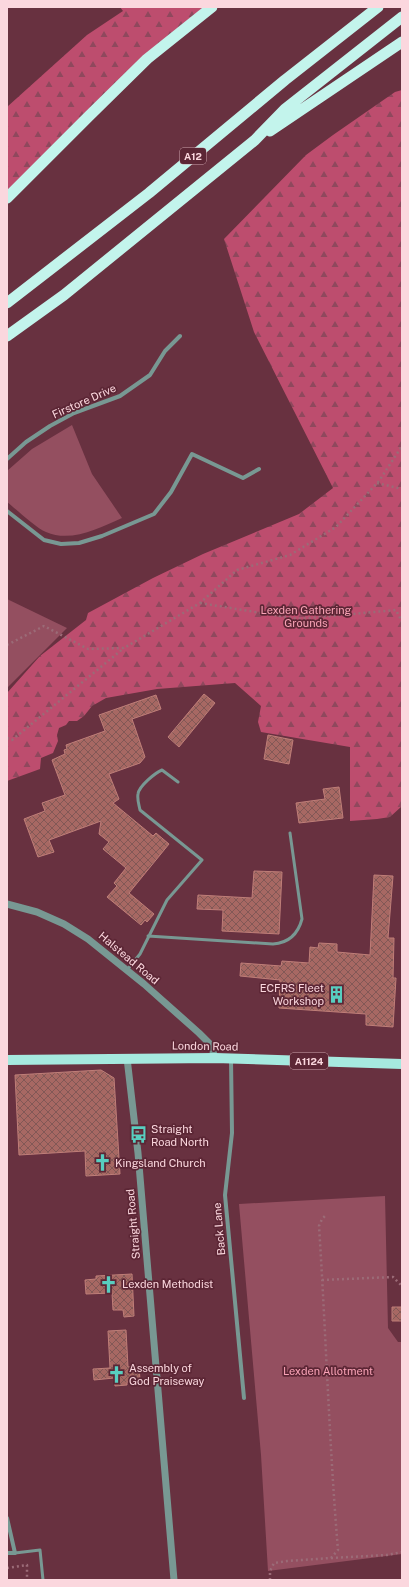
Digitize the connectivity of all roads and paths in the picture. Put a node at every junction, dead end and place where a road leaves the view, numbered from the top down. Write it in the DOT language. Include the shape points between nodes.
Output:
graph roads {
  1 [pos="212,7"];
  2 [pos="378,7"];
  3 [pos="402,17"];
  4 [pos="402,42"];
  5 [pos="256,140"];
  6 [pos="7,198"];
  7 [pos="7,303"];
  8 [pos="7,336"];
  9 [pos="180,336"];
  10 [pos="402,446"];
  11 [pos="7,459"];
  12 [pos="259,469"];
  13 [pos="377,483"];
  14 [pos="402,489"];
  15 [pos="7,511"];
  16 [pos="200,603"];
  17 [pos="402,622"];
  18 [pos="7,645"];
  19 [pos="124,648"];
  20 [pos="7,738"];
  21 [pos="178,782"];
  22 [pos="290,833"];
  23 [pos="7,904"];
  24 [pos="148,936"];
  25 [pos="127,970"];
  26 [pos="127,1058"];
  27 [pos="215,1058"];
  28 [pos="231,1058"];
  29 [pos="7,1060"];
  30 [pos="402,1064"];
  31 [pos="326,1215"];
  32 [pos="322,1280"];
  33 [pos="402,1286"];
  34 [pos="244,1398"];
  35 [pos="7,1518"];
  36 [pos="402,1552"];
  37 [pos="15,1553"];
  38 [pos="7,1554"];
  39 [pos="331,1558"];
  40 [pos="7,1568"];
  41 [pos="27,1580"];
  42 [pos="43,1580"];
  43 [pos="174,1580"];
  44 [pos="270,1580"];
  1 -- 6 [label="highway" via="148,60"];
  2 -- 7 [label="highway, A12" via="149,193"];
  3 -- 5 [label="highway, A12" via="285,109"];
  4 -- 5 [label="highway, A12"];
  5 -- 8 [label="highway, A12" via="64,295"];
  9 -- 11 [label="street, Firstore Drive" via="165,351 150,375 120,396 74,413 50,426"];
  10 -- 13 [label="path"];
  12 -- 15 [label="street" via="243,478 192,454 171,492 154,514 79,543 61,544 44,540"];
  13 -- 14 [label="path"];
  13 -- 16 [label="path" via="336,527 290,555 237,570"];
  16 -- 17 [label="path" via="298,619 396,610"];
  16 -- 19 [label="path"];
  18 -- 19 [label="path" via="44,626 88,649"];
  19 -- 20 [label="path" via="12,740"];
  21 -- 24 [label="lane" via="162,770 155,772 138,792 140,810 202,860 167,900"];
  22 -- 24 [label="lane" via="302,918 298,929 289,939 273,944"];
  23 -- 25 [label="street, Halstead Road" via="36,912 64,924 88,939"];
  24 -- 25 [label="lane" via="140,954"];
  25 -- 27 [label="street, Halstead Road" via="199,1033 211,1045"];
  26 -- 27 [label="main road, London Road / A1124"];
  26 -- 29 [label="main road, London Road / A1124"];
  26 -- 43 [label="street, Straight Road" via="138,1153"];
  27 -- 28 [label="main road, London Road / A1124"];
  28 -- 30 [label="main road, London Road / A1124"];
  28 -- 34 [label="street, Back Lane" via="232,1134 226,1195"];
  31 -- 32 [label="path" via="319,1226"];
  32 -- 33 [label="path" via="393,1277"];
  32 -- 39 [label="path" via="332,1487 338,1550"];
  35 -- 37 [label="street"];
  36 -- 39 [label="path"];
  37 -- 38 [label="street"];
  37 -- 42 [label="lane" via="40,1550"];
  39 -- 44 [label="path" via="274,1563 270,1571"];
  40 -- 41 [label="path" via="27,1565"];
}
